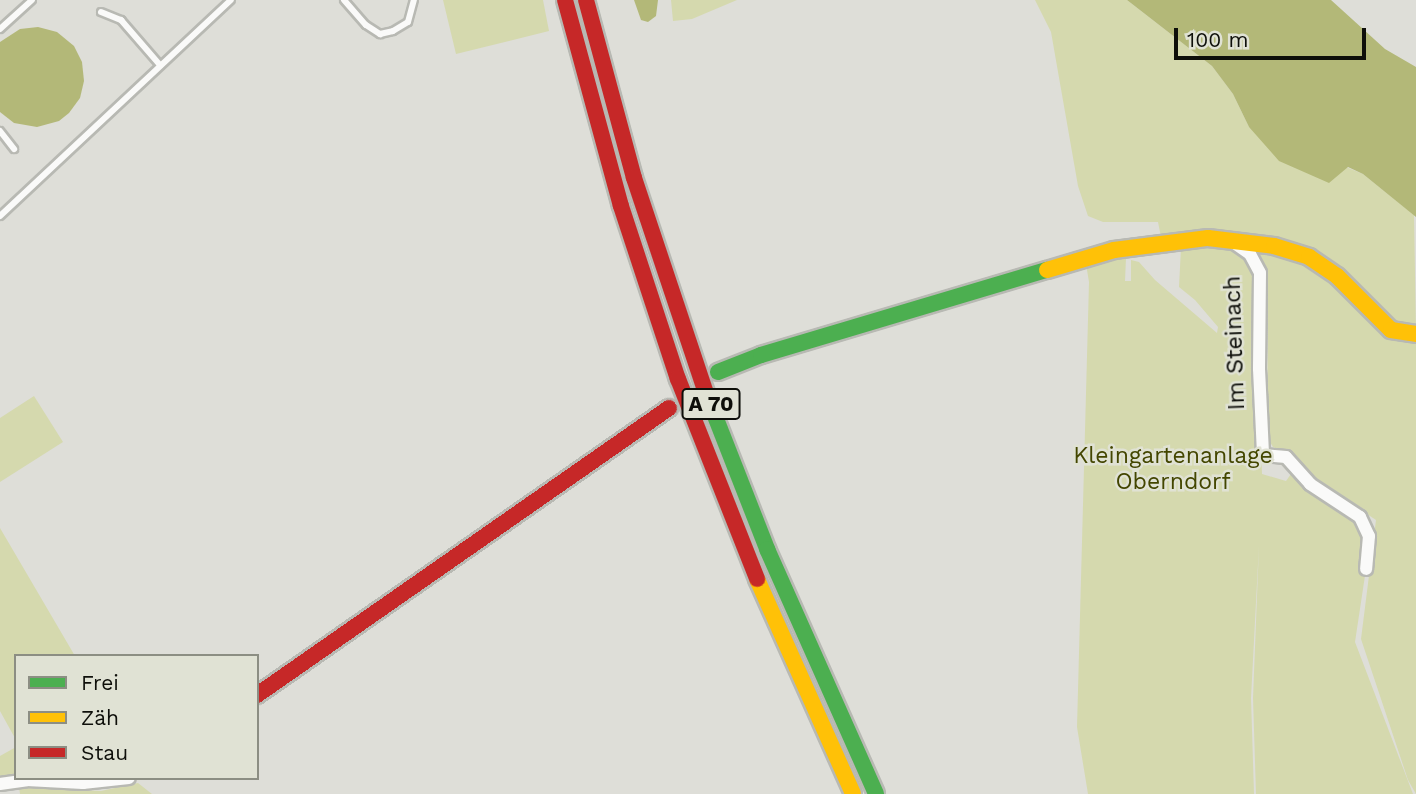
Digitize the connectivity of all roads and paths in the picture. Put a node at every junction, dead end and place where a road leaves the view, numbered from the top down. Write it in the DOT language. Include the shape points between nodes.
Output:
graph roads {
  1 [pos="32,0"];
  2 [pos="231,0"];
  3 [pos="344,0"];
  4 [pos="414,0"];
  5 [pos="565,0"];
  6 [pos="586,0"];
  7 [pos="101,12"];
  8 [pos="0,29"];
  9 [pos="160,65"];
  10 [pos="0,131"];
  11 [pos="14,149"];
  12 [pos="0,216"];
  13 [pos="1230,239"];
  14 [pos="1416,334"];
  15 [pos="718,372"];
  16 [pos="669,408"];
  17 [pos="1366,569"];
  18 [pos="259,694"];
  19 [pos="27,780"];
  20 [pos="27,780"];
  21 [pos="111,780"];
  22 [pos="0,784"];
  23 [pos="853,794"];
  24 [pos="876,794"];
  1 -- 8 [label="lane"];
  2 -- 9 [label="lane"];
  3 -- 4 [label="lane" via="366,25 380,33 408,22"];
  5 -- 23 [label="main road, A 70" via="621,206 678,379 745,551"];
  6 -- 24 [label="main road, A 70" via="634,178 693,358 767,549"];
  7 -- 9 [label="lane" via="121,20"];
  9 -- 12 [label="lane"];
  10 -- 11 [label="lane"];
  13 -- 14 [label="main road, Im Steinach" via="1308,257 1337,276 1381,323 1391,330"];
  13 -- 15 [label="main road" via="1114,250 761,355"];
  13 -- 17 [label="street, Im Steinach" via="1250,254 1260,273 1263,455 1286,457 1310,484 1360,517 1368,536"];
  16 -- 18 [label="main road"];
  19 -- 21 [label="street"];
  20 -- 22 [label="street"];
}
